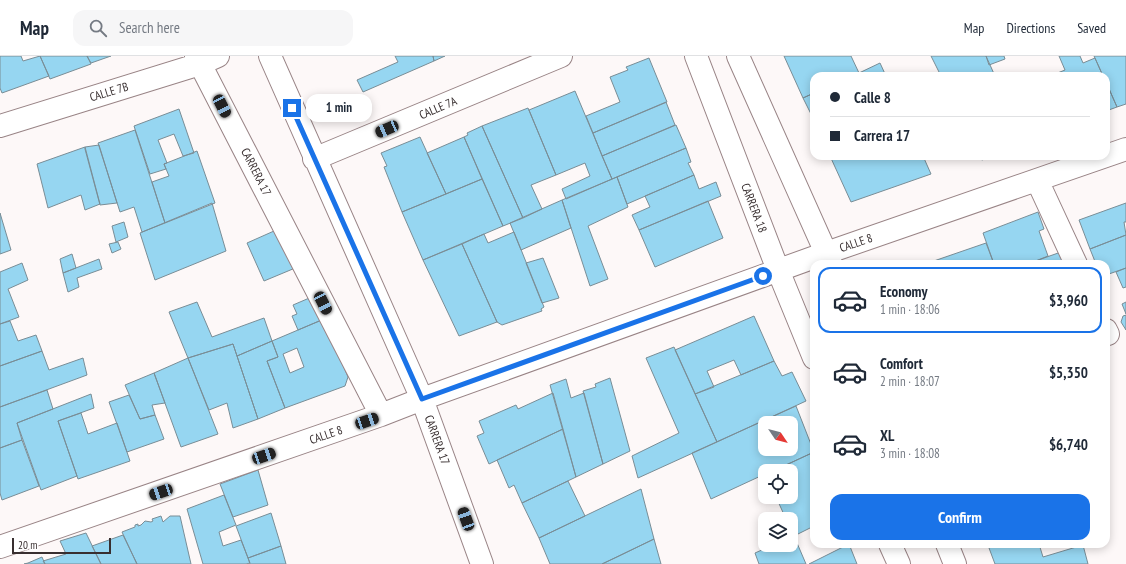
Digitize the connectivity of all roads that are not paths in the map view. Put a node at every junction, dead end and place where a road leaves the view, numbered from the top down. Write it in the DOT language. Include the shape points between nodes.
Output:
graph roads {
  1 [pos="270,56"];
  2 [pos="561,56"];
  3 [pos="696,56"];
  4 [pos="738,56"];
  5 [pos="205,59"];
  6 [pos="0,126"];
  7 [pos="1126,149"];
  8 [pos="1110,155"];
  9 [pos="314,159"];
  10 [pos="1094,160"];
  11 [pos="1037,180"];
  12 [pos="828,259"];
  13 [pos="1074,260"];
  14 [pos="810,263"];
  15 [pos="778,270"];
  16 [pos="810,348"];
  17 [pos="422,399"];
  18 [pos="382,416"];
  19 [pos="0,547"];
  20 [pos="892,548"];
  21 [pos="949,548"];
  22 [pos="482,564"];
  23 [pos="898,564"];
  24 [pos="955,564"];
  1 -- 9 [label="street, CARRERA 17"];
  2 -- 9 [label="street, CALLE 7A"];
  3 -- 15 [label="street, CARRERA 18"];
  4 -- 12 [label="street"];
  5 -- 6 [label="street, CALLE 7B"];
  5 -- 18 [label="street, CARRERA 17"];
  7 -- 8 [label="street, CALLE 8"];
  9 -- 17 [label="street, CARRERA 17"];
  10 -- 11 [label="street, CALLE 8"];
  11 -- 12 [label="street, CALLE 8"];
  11 -- 13 [label="street"];
  14 -- 15 [label="street, CALLE 8"];
  15 -- 16 [label="street, CARRERA 18"];
  15 -- 17 [label="street, CALLE 8"];
  17 -- 18 [label="street, CALLE 8"];
  17 -- 22 [label="street, CARRERA 17"];
  18 -- 19 [label="street, CALLE 8"];
  20 -- 23 [label="street"];
  21 -- 24 [label="street"];
}
